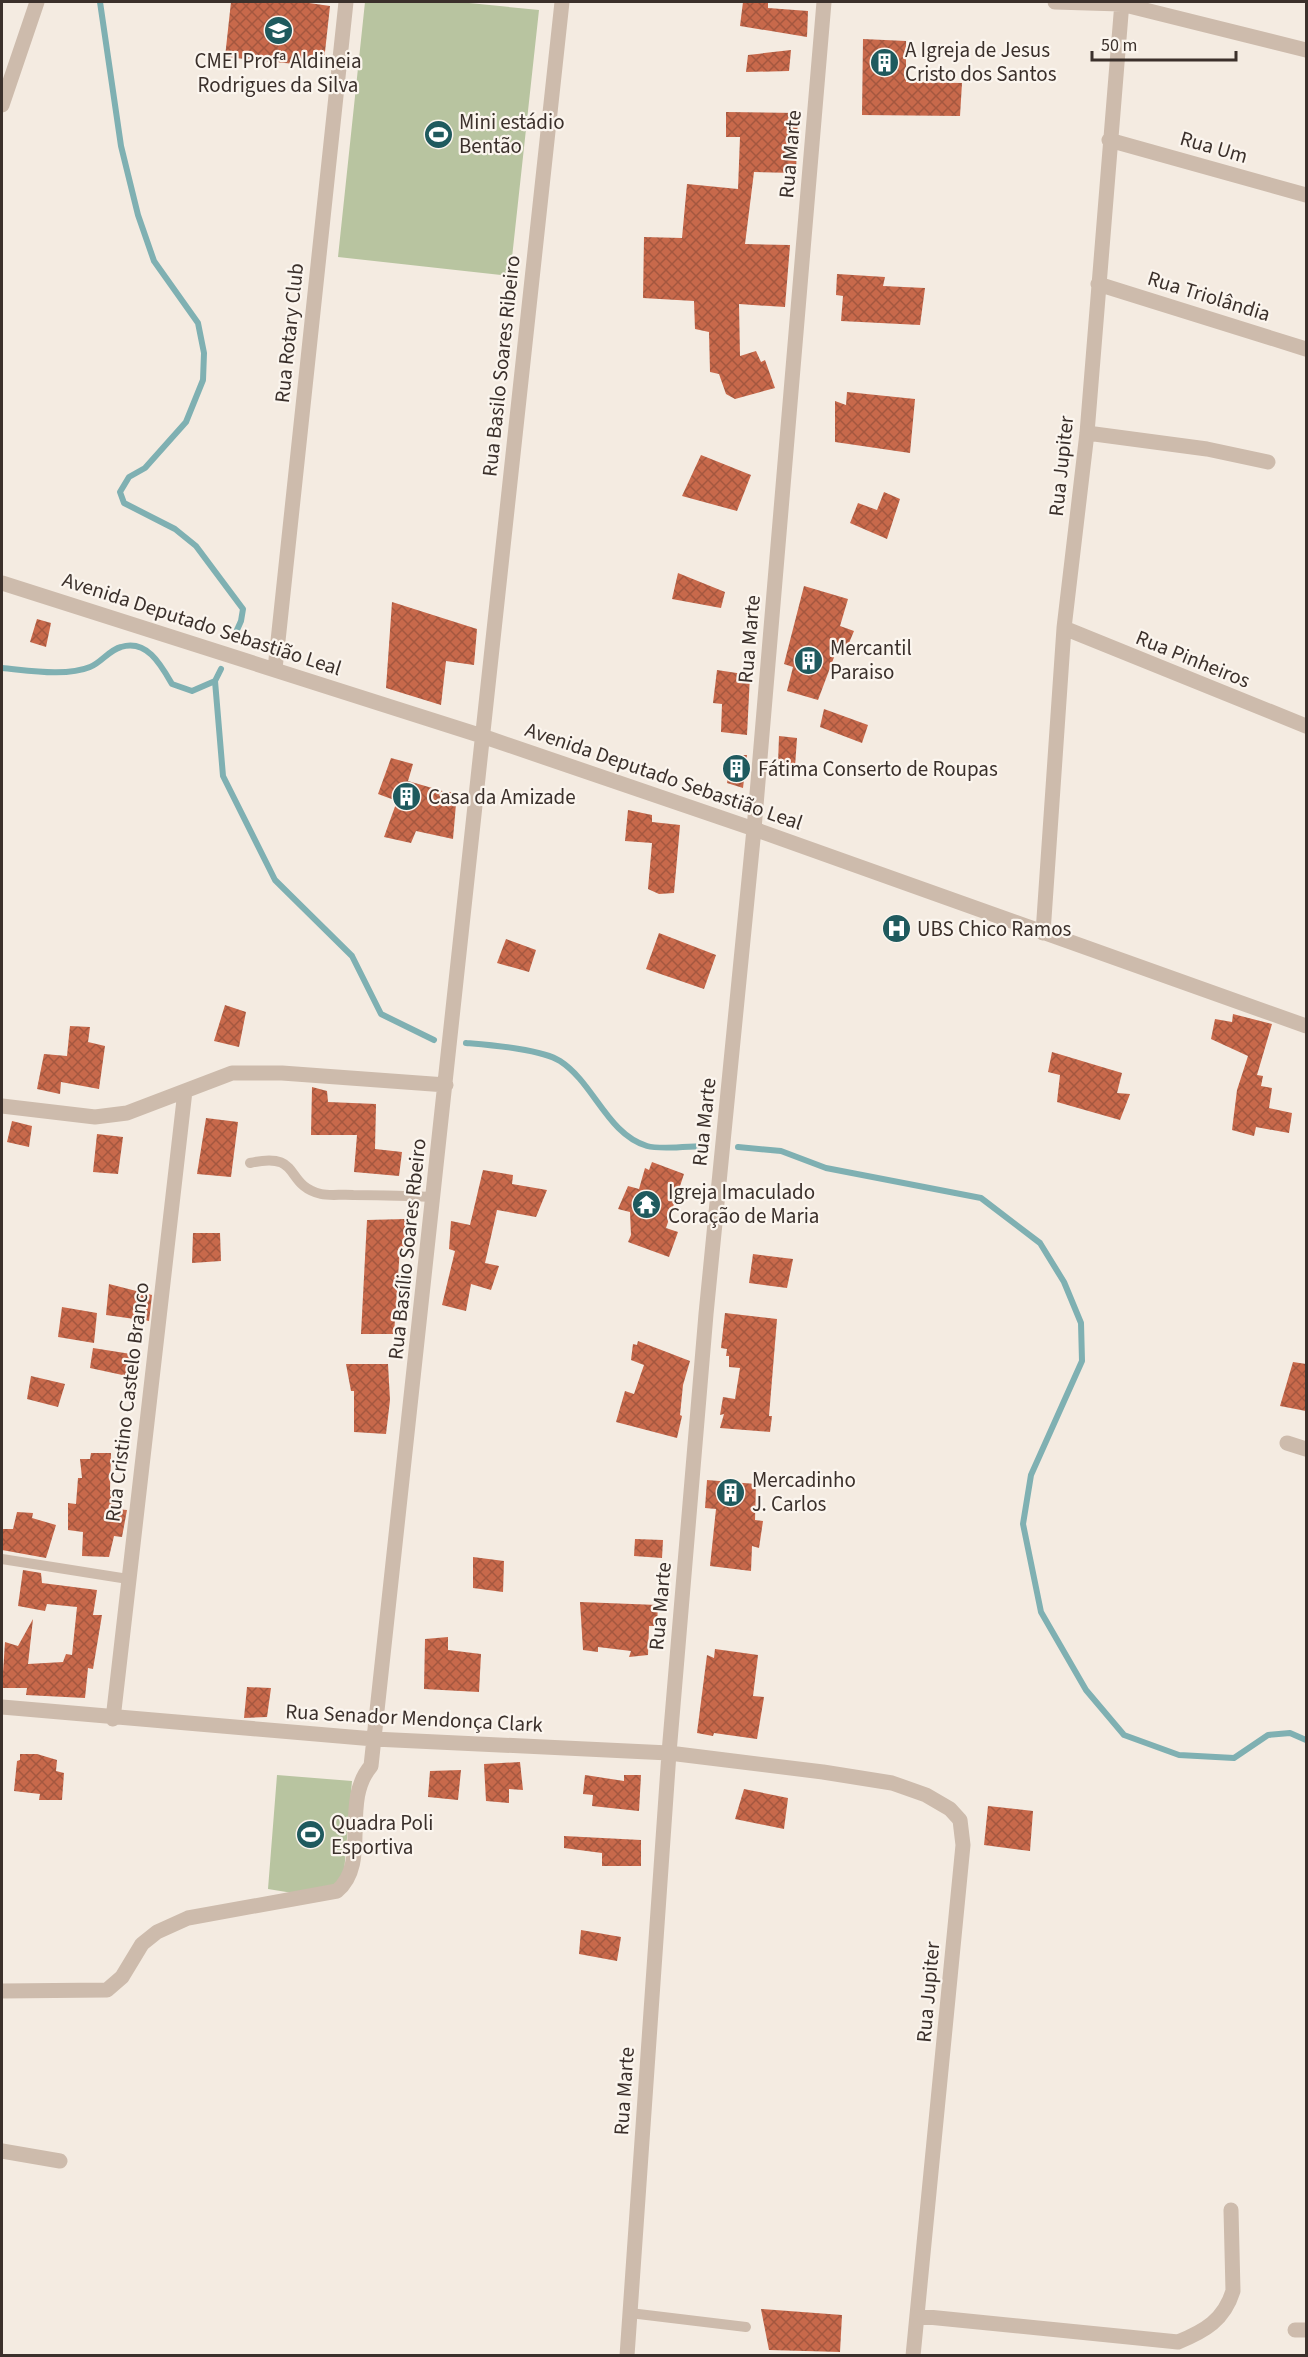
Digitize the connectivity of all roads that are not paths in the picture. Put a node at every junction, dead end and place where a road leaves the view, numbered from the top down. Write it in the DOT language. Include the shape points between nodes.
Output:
graph roads {
  1 [pos="37,2"];
  2 [pos="346,2"];
  3 [pos="562,2"];
  4 [pos="825,2"];
  5 [pos="1055,2"];
  6 [pos="1122,3"];
  7 [pos="1306,50"];
  8 [pos="2,105"];
  9 [pos="1109,140"];
  10 [pos="1306,195"];
  11 [pos="1098,284"];
  12 [pos="1306,349"];
  13 [pos="1087,433"];
  14 [pos="1268,462"];
  15 [pos="2,583"];
  16 [pos="1064,628"];
  17 [pos="275,669"];
  18 [pos="1306,726"];
  19 [pos="482,736"];
  20 [pos="754,829"];
  21 [pos="1043,933"];
  22 [pos="1306,1026"];
  23 [pos="446,1085"];
  24 [pos="185,1091"];
  25 [pos="2,1106"];
  26 [pos="250,1163"];
  27 [pos="434,1197"];
  28 [pos="1287,1443"];
  29 [pos="1306,1449"];
  30 [pos="2,1559"];
  31 [pos="128,1579"];
  32 [pos="2,1707"];
  33 [pos="113,1719"];
  34 [pos="374,1738"];
  35 [pos="669,1753"];
  36 [pos="824,1772"];
  37 [pos="2,1991"];
  38 [pos="2,2151"];
  39 [pos="60,2161"];
  40 [pos="1231,2210"];
  41 [pos="630,2313"];
  42 [pos="918,2316"];
  43 [pos="746,2327"];
  44 [pos="627,2355"];
  45 [pos="913,2355"];
  1 -- 8 [label="street"];
  2 -- 17 [label="street, Rua Rotary Club"];
  3 -- 19 [label="street, Rua Basilo Soares Ribeiro"];
  4 -- 20 [label="street, Rua Marte"];
  5 -- 6 [label="street"];
  6 -- 7 [label="street"];
  6 -- 9 [label="street, Rua Jupiter"];
  9 -- 10 [label="street, Rua Um"];
  9 -- 11 [label="street, Rua Jupiter"];
  11 -- 12 [label="street, Rua Triolândia"];
  11 -- 13 [label="street, Rua Jupiter"];
  13 -- 14 [label="street" via="1207,449"];
  13 -- 16 [label="street, Rua Jupiter"];
  15 -- 17 [label="street, Avenida Deputado Sebastião Leal"];
  16 -- 18 [label="street, Rua Pinheiros"];
  16 -- 21 [label="street, Rua Jupiter"];
  17 -- 19 [label="street, Avenida Deputado Sebastião Leal"];
  19 -- 20 [label="street, Avenida Deputado Sebastião Leal"];
  19 -- 23 [label="street, Rua Basílio Soares Rbeiro"];
  20 -- 21 [label="street, Avenida Deputado Sebastião Leal"];
  20 -- 35 [label="street, Rua Marte" via="705,1314"];
  21 -- 22 [label="street, Avenida Deputado Sebastião Leal"];
  23 -- 24 [label="street" via="232,1073"];
  23 -- 27 [label="street, Rua Basílio Soares Rbeiro"];
  24 -- 25 [label="street" via="127,1113 95,1117"];
  24 -- 31 [label="street, Rua Cristino Castelo Branco"];
  26 -- 27 [label="lane" via="268,1159 288,1164 302,1185 321,1194"];
  27 -- 34 [label="street, Rua Basílio Soares Rbeiro"];
  28 -- 29 [label="street"];
  30 -- 31 [label="lane"];
  31 -- 33 [label="street, Rua Cristino Castelo Branco"];
  32 -- 33 [label="street, Rua Senador Mendonça Clark"];
  33 -- 34 [label="street, Rua Senador Mendonça Clark"];
  34 -- 35 [label="street, Rua Senador Mendonça Clark"];
  34 -- 37 [label="street, Rua Basílio Soares Rbeiro" via="371,1766 358,1787 349,1877 337,1891 188,1918 156,1932 142,1944 122,1977 107,1990"];
  35 -- 36 [label="street, Rua Senador Mendonça Clark"];
  35 -- 41 [label="street, Rua Marte"];
  36 -- 42 [label="street, Rua Jupiter" via="892,1783 926,1795 960,1820 963,1845"];
  38 -- 39 [label="street"];
  40 -- 42 [label="street" via="1230,2301 1204,2332 1178,2342"];
  41 -- 43 [label="lane"];
  41 -- 44 [label="street, Rua Marte"];
  42 -- 45 [label="street, Rua Jupiter"];
}
